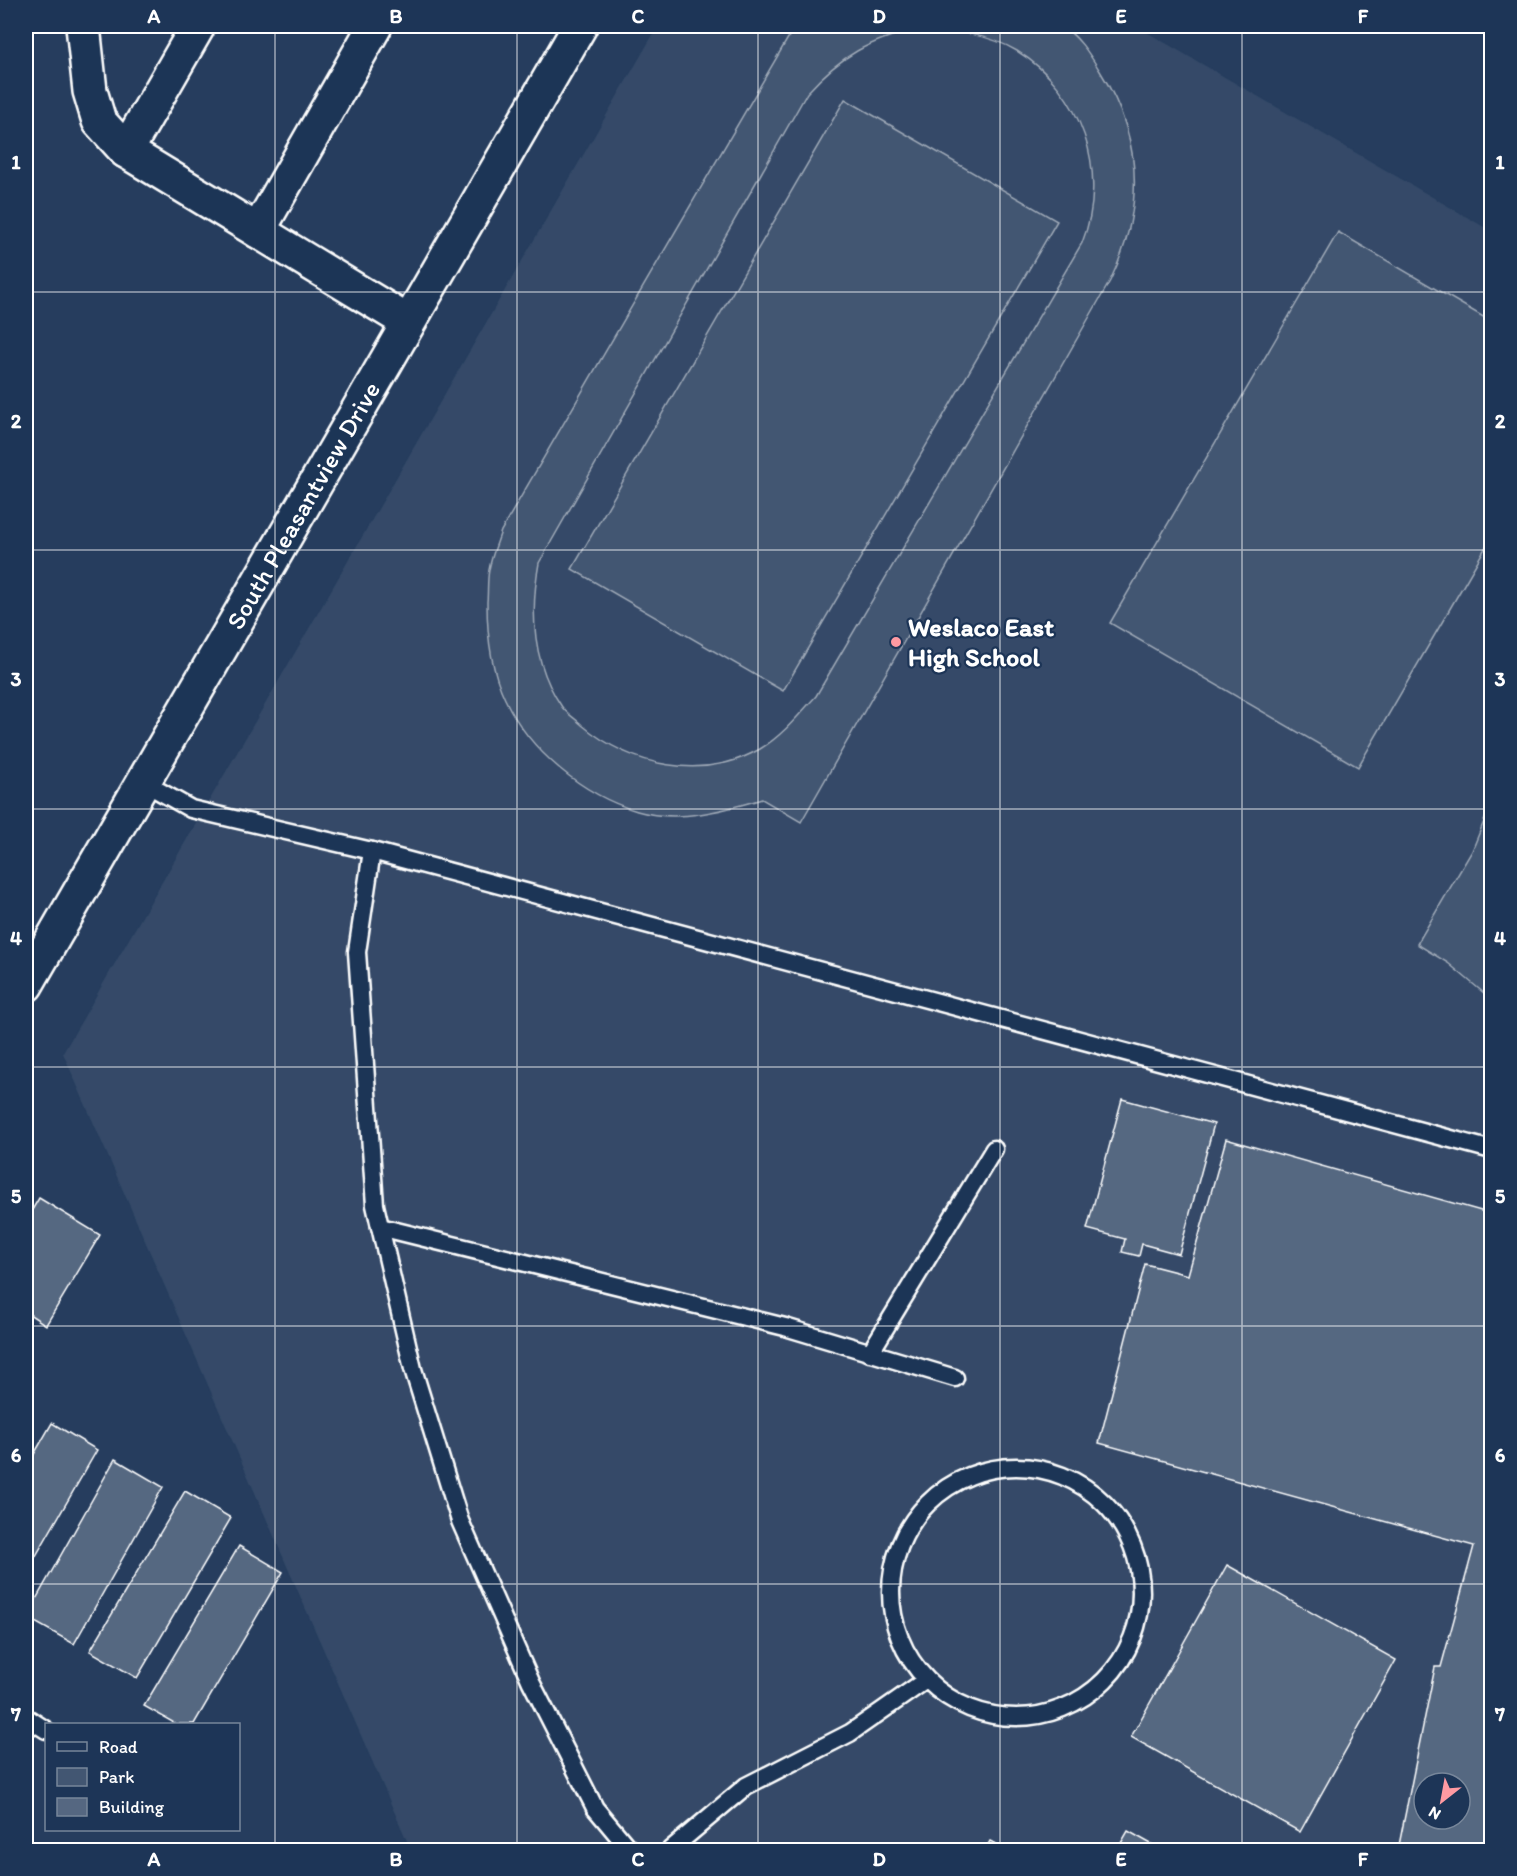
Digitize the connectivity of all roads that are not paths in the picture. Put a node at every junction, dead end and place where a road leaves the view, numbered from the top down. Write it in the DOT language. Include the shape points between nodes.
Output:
graph roads {
  1 [pos="83,26"];
  2 [pos="198,26"];
  3 [pos="375,26"];
  4 [pos="580,26"];
  5 [pos="126,151"];
  6 [pos="258,231"];
  7 [pos="408,322"];
  8 [pos="143,782"];
  9 [pos="372,851"];
  10 [pos="28,976"];
  11 [pos="994,1149"];
  12 [pos="1491,1150"];
  13 [pos="380,1227"];
  14 [pos="870,1353"];
  15 [pos="955,1378"];
  16 [pos="926,1680"];
  17 [pos="26,1717"];
  18 [pos="45,1729"];
  19 [pos="630,1851"];
  20 [pos="670,1851"];
  1 -- 5 [label="street" via="90,91 99,121"];
  2 -- 5 [label="street"];
  3 -- 6 [label="street"];
  4 -- 7 [label="street, South Pleasantview Drive"];
  5 -- 6 [label="street"];
  6 -- 7 [label="street"];
  7 -- 8 [label="street, South Pleasantview Drive"];
  8 -- 9 [label="lane" via="191,809"];
  8 -- 10 [label="street, South Pleasantview Drive"];
  9 -- 12 [label="lane"];
  9 -- 13 [label="lane" via="357,952 375,1205"];
  11 -- 14 [label="lane"];
  13 -- 14 [label="lane" via="785,1327"];
  13 -- 19 [label="lane" via="414,1369 460,1521 531,1682 595,1808"];
  14 -- 15 [label="lane"];
  16 -- 16 [label="lane" via="961,1706 1003,1717 1046,1715 1083,1699 1113,1673 1133,1638 1142,1599 1137,1559 1120,1523 1093,1493 1048,1472 1018,1467 978,1473 942,1490 912,1521 894,1560 890,1603 902,1645"];
  16 -- 20 [label="lane" via="850,1733 746,1786"];
  17 -- 18 [label="lane"];
}
